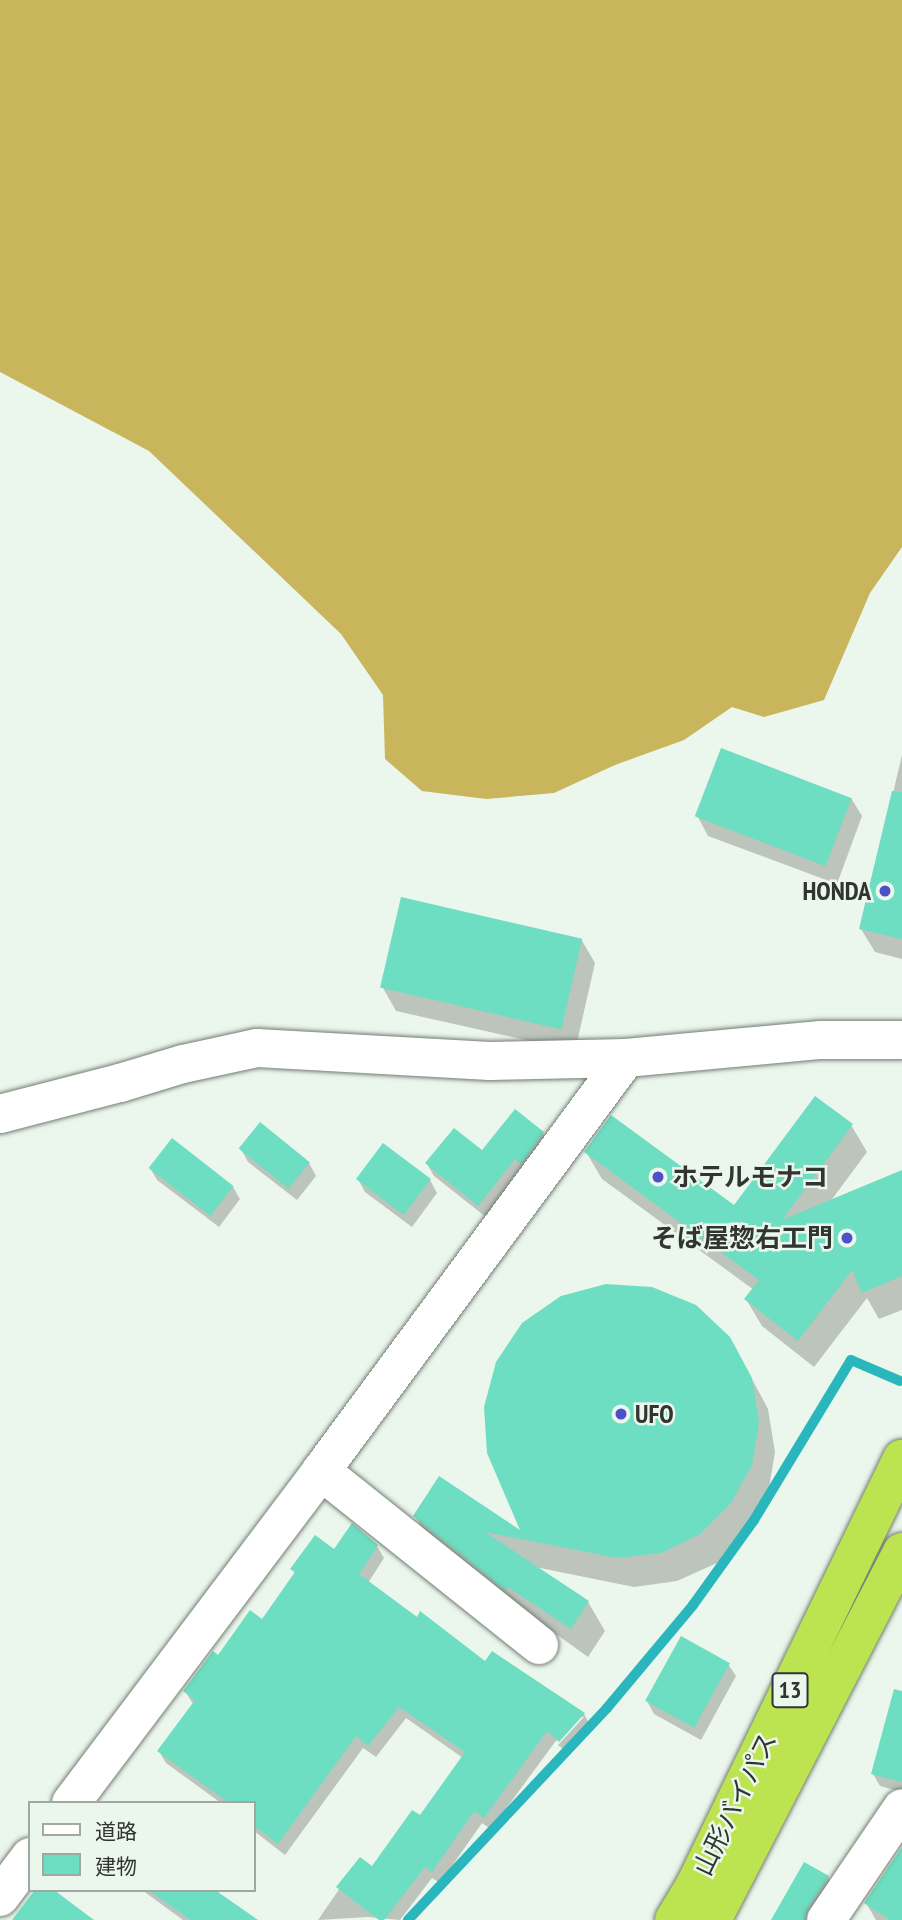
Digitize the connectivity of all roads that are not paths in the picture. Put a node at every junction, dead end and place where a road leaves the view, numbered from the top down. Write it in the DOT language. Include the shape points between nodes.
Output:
graph roads {
  1 [pos="902,1040"];
  2 [pos="626,1058"];
  3 [pos="0,1114"];
  4 [pos="902,1459"];
  5 [pos="321,1471"];
  6 [pos="902,1552"];
  7 [pos="539,1646"];
  8 [pos="73,1801"];
  9 [pos="902,1808"];
  10 [pos="28,1860"];
  11 [pos="0,1897"];
  12 [pos="674,1920"];
  13 [pos="712,1920"];
  14 [pos="826,1920"];
  1 -- 2 [label="street" via="821,1040"];
  2 -- 3 [label="street" via="490,1061 257,1048 183,1063"];
  2 -- 5 [label="street"];
  4 -- 12 [label="highway, 山形バイパス / 13"];
  5 -- 7 [label="street"];
  5 -- 8 [label="street"];
  6 -- 13 [label="highway, 山形バイパス / 13"];
  9 -- 14 [label="street"];
  10 -- 11 [label="street"];
}
